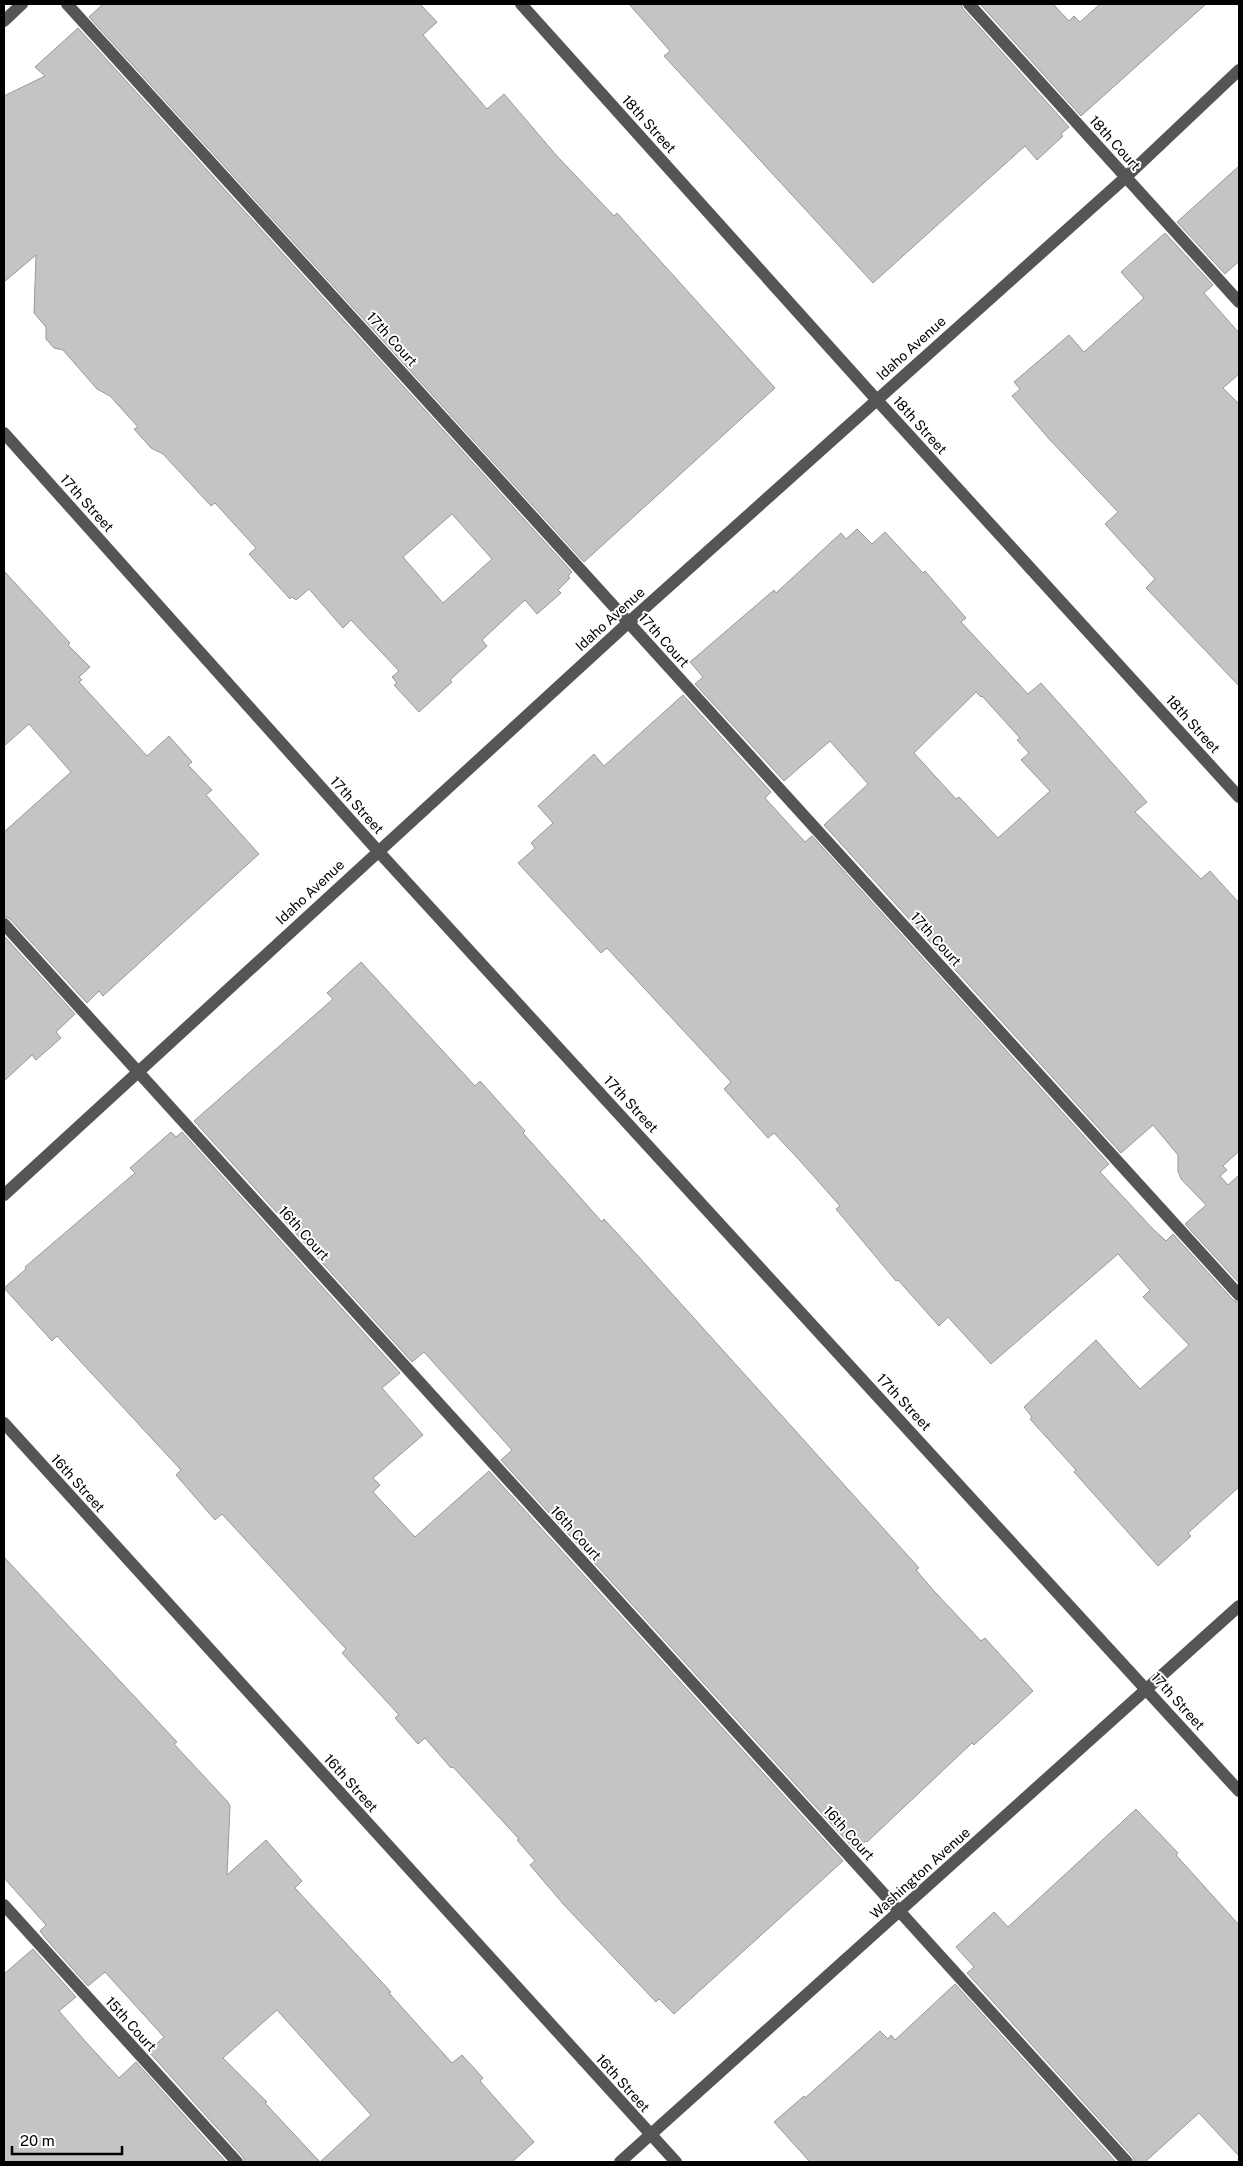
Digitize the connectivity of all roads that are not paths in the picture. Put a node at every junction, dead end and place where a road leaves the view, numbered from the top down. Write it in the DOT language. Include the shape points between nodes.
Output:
graph roads {
  1 [pos="22,4"];
  2 [pos="67,4"];
  3 [pos="521,4"];
  4 [pos="968,4"];
  5 [pos="4,21"];
  6 [pos="1239,70"];
  7 [pos="1126,177"];
  8 [pos="1239,302"];
  9 [pos="876,399"];
  10 [pos="4,433"];
  11 [pos="628,622"];
  12 [pos="1239,797"];
  13 [pos="378,851"];
  14 [pos="4,924"];
  15 [pos="138,1072"];
  16 [pos="4,1195"];
  17 [pos="1239,1295"];
  18 [pos="4,1423"];
  19 [pos="1239,1606"];
  20 [pos="1148,1689"];
  21 [pos="1239,1791"];
  22 [pos="4,1905"];
  23 [pos="900,1911"];
  24 [pos="650,2134"];
  25 [pos="237,2162"];
  26 [pos="620,2162"];
  27 [pos="676,2162"];
  28 [pos="1127,2162"];
  1 -- 5 [label="street"];
  2 -- 11 [label="street, 17th Court"];
  3 -- 9 [label="street, 18th Street"];
  4 -- 7 [label="street, 18th Court"];
  6 -- 7 [label="street, Idaho Avenue"];
  7 -- 8 [label="street, 18th Court"];
  7 -- 9 [label="street, Idaho Avenue"];
  9 -- 11 [label="street, Idaho Avenue"];
  9 -- 12 [label="street, 18th Street"];
  10 -- 13 [label="street, 17th Street"];
  11 -- 13 [label="street, Idaho Avenue"];
  11 -- 17 [label="street, 17th Court"];
  13 -- 15 [label="street, Idaho Avenue"];
  13 -- 20 [label="street, 17th Street"];
  14 -- 15 [label="street, 16th Court"];
  15 -- 16 [label="street, Idaho Avenue"];
  15 -- 23 [label="street, 16th Court"];
  18 -- 24 [label="street, 16th Street"];
  19 -- 20 [label="street, Washington Avenue"];
  20 -- 21 [label="street, 17th Street"];
  20 -- 23 [label="street, Washington Avenue"];
  22 -- 25 [label="street, 15th Court"];
  23 -- 24 [label="street, Washington Avenue"];
  23 -- 28 [label="street, 16th Court"];
  24 -- 26 [label="street, Washington Avenue"];
  24 -- 27 [label="street, 16th Street"];
}
